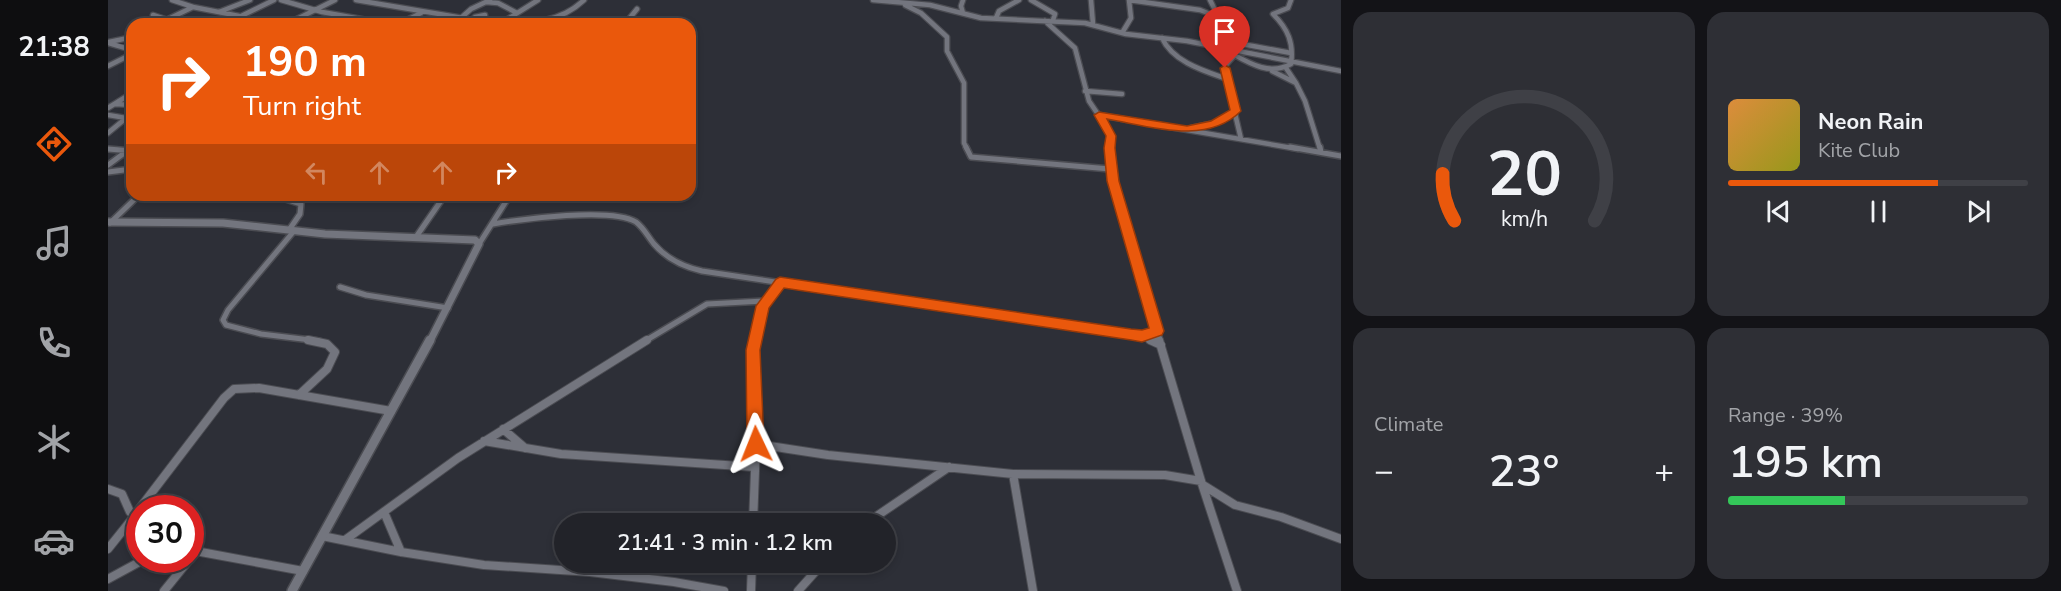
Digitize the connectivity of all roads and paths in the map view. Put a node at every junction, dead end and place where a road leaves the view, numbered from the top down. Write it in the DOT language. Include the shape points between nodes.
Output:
graph roads {
  1 [pos="172,0"];
  2 [pos="250,0"];
  3 [pos="274,0"];
  4 [pos="281,0"];
  5 [pos="335,0"];
  6 [pos="356,0"];
  7 [pos="379,0"];
  8 [pos="538,0"];
  9 [pos="583,0"];
  10 [pos="873,0"];
  11 [pos="963,0"];
  12 [pos="1019,0"];
  13 [pos="1031,0"];
  14 [pos="1091,0"];
  15 [pos="1129,0"];
  16 [pos="1210,0"];
  17 [pos="1291,0"];
  18 [pos="488,1"];
  19 [pos="1141,1"];
  20 [pos="188,2"];
  21 [pos="892,2"];
  22 [pos="374,4"];
  23 [pos="902,4"];
  24 [pos="193,7"];
  25 [pos="637,9"];
  26 [pos="316,11"];
  27 [pos="219,12"];
  28 [pos="422,13"];
  29 [pos="517,13"];
  30 [pos="963,13"];
  31 [pos="153,15"];
  32 [pos="243,15"];
  33 [pos="485,15"];
  34 [pos="1218,17"];
  35 [pos="165,18"];
  36 [pos="171,18"];
  37 [pos="237,18"];
  38 [pos="300,18"];
  39 [pos="356,18"];
  40 [pos="412,18"];
  41 [pos="446,18"];
  42 [pos="466,18"];
  43 [pos="473,18"];
  44 [pos="509,18"];
  45 [pos="554,18"];
  46 [pos="630,18"];
  47 [pos="996,18"];
  48 [pos="1053,20"];
  49 [pos="1045,21"];
  50 [pos="1077,22"];
  51 [pos="1092,22"];
  52 [pos="1056,29"];
  53 [pos="1127,29"];
  54 [pos="1122,33"];
  55 [pos="1138,35"];
  56 [pos="126,38"];
  57 [pos="1162,38"];
  58 [pos="126,40"];
  59 [pos="108,42"];
  60 [pos="1192,42"];
  61 [pos="1231,42"];
  62 [pos="118,46"];
  63 [pos="126,49"];
  64 [pos="1224,49"];
  65 [pos="1231,50"];
  66 [pos="1242,51"];
  67 [pos="1276,52"];
  68 [pos="1291,53"];
  69 [pos="126,56"];
  70 [pos="1236,56"];
  71 [pos="1289,63"];
  72 [pos="108,66"];
  73 [pos="1269,70"];
  74 [pos="1341,71"];
  75 [pos="1227,79"];
  76 [pos="1296,83"];
  77 [pos="1085,91"];
  78 [pos="1122,94"];
  79 [pos="126,97"];
  80 [pos="122,99"];
  81 [pos="126,99"];
  82 [pos="114,104"];
  83 [pos="126,105"];
  84 [pos="108,108"];
  85 [pos="1236,111"];
  86 [pos="108,115"];
  87 [pos="1099,115"];
  88 [pos="124,120"];
  89 [pos="1187,129"];
  90 [pos="108,133"];
  91 [pos="1241,139"];
  92 [pos="108,149"];
  93 [pos="126,151"];
  94 [pos="1321,152"];
  95 [pos="126,153"];
  96 [pos="1341,156"];
  97 [pos="108,165"];
  98 [pos="1110,169"];
  99 [pos="126,170"];
  100 [pos="108,172"];
  101 [pos="133,201"];
  102 [pos="292,201"];
  103 [pos="441,201"];
  104 [pos="506,201"];
  105 [pos="109,223"];
  106 [pos="493,224"];
  107 [pos="291,230"];
  108 [pos="416,237"];
  109 [pos="479,244"];
  110 [pos="780,282"];
  111 [pos="340,288"];
  112 [pos="765,302"];
  113 [pos="448,308"];
  114 [pos="1157,331"];
  115 [pos="1142,336"];
  116 [pos="1161,345"];
  117 [pos="299,395"];
  118 [pos="390,411"];
  119 [pos="503,429"];
  120 [pos="484,441"];
  121 [pos="756,444"];
  122 [pos="527,450"];
  123 [pos="949,466"];
  124 [pos="755,467"];
  125 [pos="1013,474"];
  126 [pos="1202,483"];
  127 [pos="108,489"];
  128 [pos="153,495"];
  129 [pos="126,500"];
  130 [pos="384,512"];
  131 [pos="753,513"];
  132 [pos="881,513"];
  133 [pos="126,528"];
  134 [pos="322,536"];
  135 [pos="1341,539"];
  136 [pos="345,540"];
  137 [pos="108,549"];
  138 [pos="401,552"];
  139 [pos="204,556"];
  140 [pos="126,569"];
  141 [pos="303,571"];
  142 [pos="178,573"];
  143 [pos="752,573"];
  144 [pos="814,573"];
  145 [pos="108,579"];
  146 [pos="164,591"];
  147 [pos="292,591"];
  148 [pos="724,591"];
  149 [pos="751,591"];
  150 [pos="798,591"];
  151 [pos="1034,591"];
  152 [pos="1237,591"];
  1 -- 20 [label="street"];
  2 -- 27 [label="street"];
  3 -- 32 [label="street"];
  4 -- 26 [label="street"];
  5 -- 26 [label="street"];
  6 -- 22 [label="street"];
  7 -- 22 [label="street"];
  8 -- 29 [label="street"];
  9 -- 45 [label="street" via="572,12"];
  10 -- 21 [label="street"];
  11 -- 30 [label="street"];
  12 -- 47 [label="street" via="999,11"];
  13 -- 48 [label="street" via="1054,14"];
  14 -- 51 [label="street"];
  15 -- 19 [label="street"];
  15 -- 53 [label="street" via="1132,14"];
  16 -- 34 [label="street"];
  17 -- 68 [label="street" via="1288,8 1273,14 1287,27"];
  18 -- 29 [label="street"];
  18 -- 42 [label="street" via="468,11"];
  19 -- 34 [label="street" via="1200,10"];
  20 -- 24 [label="street"];
  21 -- 23 [label="street"];
  22 -- 28 [label="street"];
  23 -- 30 [label="street" via="930,5"];
  23 -- 98 [label="street" via="916,9 947,37 947,51 964,83 967,153"];
  24 -- 27 [label="street"];
  24 -- 36 [label="street"];
  25 -- 46 [label="street"];
  26 -- 38 [label="street"];
  26 -- 39 [label="street"];
  27 -- 32 [label="street"];
  28 -- 40 [label="street"];
  28 -- 41 [label="street"];
  29 -- 44 [label="street"];
  30 -- 47 [label="street"];
  31 -- 35 [label="street"];
  32 -- 37 [label="street"];
  33 -- 43 [label="street"];
  34 -- 61 [label="street"];
  47 -- 49 [label="street"];
  48 -- 49 [label="street"];
  48 -- 50 [label="street"];
  49 -- 52 [label="street"];
  50 -- 51 [label="street"];
  50 -- 52 [label="street"];
  51 -- 54 [label="street"];
  52 -- 77 [label="street" via="1072,43 1079,56"];
  53 -- 54 [label="street"];
  53 -- 55 [label="street"];
  54 -- 55 [label="street"];
  55 -- 57 [label="street"];
  56 -- 59 [label="street"];
  57 -- 60 [label="street"];
  57 -- 75 [label="street" via="1174,54"];
  58 -- 62 [label="street"];
  59 -- 62 [label="street"];
  60 -- 61 [label="street"];
  60 -- 64 [label="street"];
  61 -- 65 [label="street"];
  61 -- 67 [label="street"];
  62 -- 63 [label="street"];
  64 -- 65 [label="street"];
  64 -- 70 [label="street"];
  65 -- 66 [label="street"];
  66 -- 70 [label="street"];
  66 -- 71 [label="street"];
  67 -- 68 [label="street"];
  67 -- 71 [label="street"];
  68 -- 71 [label="street"];
  69 -- 72 [label="street"];
  70 -- 73 [label="street"];
  70 -- 75 [label="street" via="1225,68"];
  71 -- 73 [label="street"];
  71 -- 74 [label="street"];
  71 -- 76 [label="street"];
  73 -- 76 [label="street"];
  75 -- 85 [label="street"];
  76 -- 94 [label="street"];
  77 -- 78 [label="street"];
  77 -- 87 [label="street"];
  79 -- 80 [label="street"];
  80 -- 81 [label="street"];
  80 -- 82 [label="street"];
  82 -- 83 [label="street"];
  82 -- 84 [label="street"];
  85 -- 89 [label="street" via="1215,123"];
  85 -- 91 [label="street"];
  86 -- 88 [label="street"];
  87 -- 89 [label="street"];
  87 -- 98 [label="street" via="1111,136"];
  88 -- 90 [label="street"];
  89 -- 91 [label="street"];
  91 -- 94 [label="street"];
  92 -- 93 [label="street"];
  94 -- 96 [label="street"];
  95 -- 97 [label="street"];
  98 -- 114 [label="street"];
  99 -- 100 [label="street"];
  101 -- 105 [label="street"];
  102 -- 107 [label="street" via="301,204"];
  103 -- 108 [label="street"];
  104 -- 106 [label="street"];
  105 -- 107 [label="street" via="223,223"];
  106 -- 109 [label="street"];
  106 -- 110 [label="street" via="537,219 628,219 657,247 692,268"];
  107 -- 108 [label="street"];
  107 -- 117 [label="street" via="223,320 226,325 250,332 318,341 332,348 335,352 331,363"];
  108 -- 109 [label="street" via="475,240"];
  109 -- 113 [label="street"];
  110 -- 112 [label="street"];
  110 -- 115 [label="street"];
  111 -- 113 [label="street"];
  112 -- 119 [label="street" via="708,304 698,308"];
  112 -- 121 [label="street" via="753,350"];
  113 -- 118 [label="street"];
  114 -- 115 [label="street"];
  114 -- 116 [label="street"];
  115 -- 116 [label="street"];
  116 -- 126 [label="street"];
  117 -- 118 [label="street"];
  117 -- 128 [label="street" via="242,387 230,392"];
  118 -- 134 [label="street"];
  119 -- 120 [label="street"];
  119 -- 122 [label="street"];
  120 -- 122 [label="street"];
  120 -- 130 [label="street"];
  121 -- 123 [label="street"];
  121 -- 124 [label="street"];
  122 -- 124 [label="street" via="700,466"];
  123 -- 125 [label="street"];
  123 -- 132 [label="street"];
  124 -- 131 [label="street"];
  125 -- 126 [label="street" via="1165,475"];
  125 -- 151 [label="street"];
  126 -- 135 [label="street" via="1235,506 1281,517"];
  126 -- 152 [label="street"];
  127 -- 129 [label="street" via="124,494"];
  130 -- 136 [label="street"];
  130 -- 138 [label="street"];
  133 -- 137 [label="street"];
  134 -- 136 [label="street"];
  134 -- 141 [label="street"];
  136 -- 138 [label="street"];
  138 -- 148 [label="street"];
  139 -- 141 [label="street"];
  140 -- 145 [label="street"];
  141 -- 147 [label="street"];
  142 -- 146 [label="street"];
  143 -- 149 [label="street"];
  144 -- 150 [label="street"];
}
